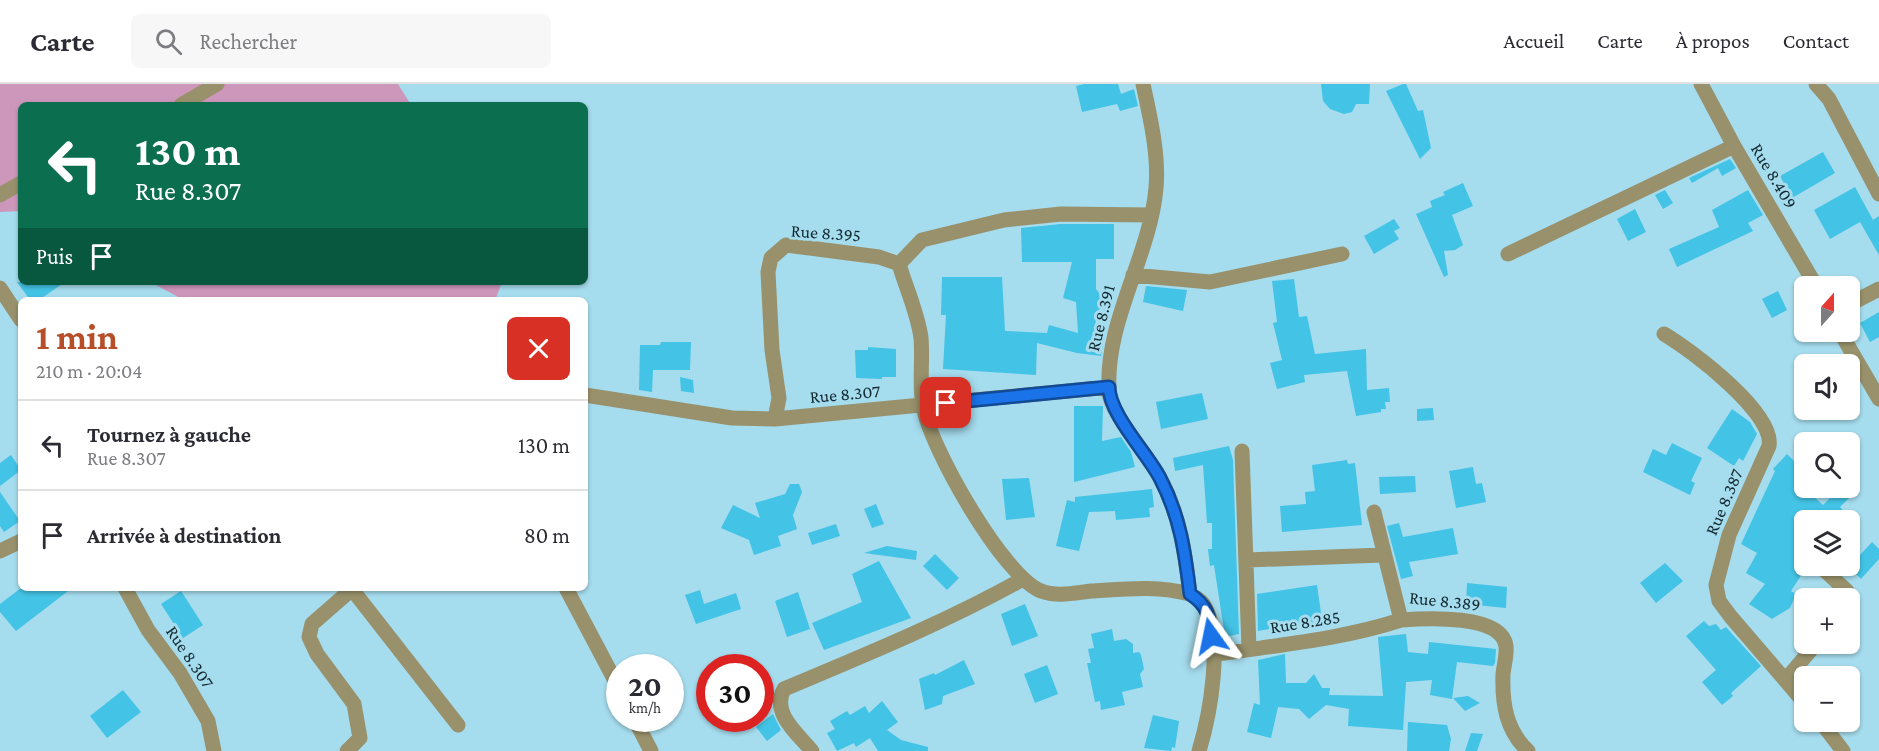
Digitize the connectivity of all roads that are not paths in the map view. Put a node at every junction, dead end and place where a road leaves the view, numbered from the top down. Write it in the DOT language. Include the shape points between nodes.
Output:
graph roads {
  1 [pos="217,84"];
  2 [pos="1143,84"];
  3 [pos="1703,84"];
  4 [pos="1816,84"];
  5 [pos="186,102"];
  6 [pos="1734,146"];
  7 [pos="18,185"];
  8 [pos="1879,194"];
  9 [pos="0,195"];
  10 [pos="1151,214"];
  11 [pos="1342,254"];
  12 [pos="1508,254"];
  13 [pos="899,264"];
  14 [pos="1133,275"];
  15 [pos="1810,276"];
  16 [pos="0,288"];
  17 [pos="1879,289"];
  18 [pos="1860,299"];
  19 [pos="18,315"];
  20 [pos="1664,334"];
  21 [pos="1846,342"];
  22 [pos="1109,387"];
  23 [pos="588,395"];
  24 [pos="1879,399"];
  25 [pos="923,405"];
  26 [pos="775,419"];
  27 [pos="1242,451"];
  28 [pos="1374,512"];
  29 [pos="18,542"];
  30 [pos="0,551"];
  31 [pos="1383,555"];
  32 [pos="1247,560"];
  33 [pos="1831,576"];
  34 [pos="1023,579"];
  35 [pos="1844,588"];
  36 [pos="127,591"];
  37 [pos="350,591"];
  38 [pos="354,591"];
  39 [pos="568,591"];
  40 [pos="1190,594"];
  41 [pos="1401,620"];
  42 [pos="1249,650"];
  43 [pos="1807,654"];
  44 [pos="1212,655"];
  45 [pos="606,664"];
  46 [pos="1787,678"];
  47 [pos="1794,688"];
  48 [pos="458,725"];
  49 [pos="641,732"];
  50 [pos="1829,732"];
  51 [pos="214,751"];
  52 [pos="347,751"];
  53 [pos="651,751"];
  54 [pos="812,751"];
  55 [pos="1199,751"];
  56 [pos="1528,751"];
  57 [pos="1843,751"];
  1 -- 5 [label="street"];
  2 -- 10 [label="street, Rue 8.391" via="1155,161"];
  3 -- 6 [label="street, Rue 8.409"];
  4 -- 8 [label="street" via="1829,99"];
  6 -- 12 [label="street"];
  6 -- 15 [label="street, Rue 8.409"];
  7 -- 9 [label="street"];
  10 -- 13 [label="street" via="1061,214 1004,220 922,240"];
  10 -- 14 [label="street, Rue 8.391"];
  11 -- 14 [label="street" via="1210,282"];
  13 -- 25 [label="street" via="921,337"];
  13 -- 26 [label="street, Rue 8.395" via="879,257 786,245 771,258 768,312 779,398"];
  14 -- 22 [label="street, Rue 8.391" via="1110,358"];
  16 -- 19 [label="street"];
  17 -- 18 [label="street"];
  20 -- 46 [label="street, Rue 8.387" via="1690,349 1722,376 1767,426 1771,437 1729,535 1716,585 1719,601 1731,617"];
  21 -- 24 [label="street"];
  22 -- 25 [label="street, Rue 8.307"];
  22 -- 40 [label="street, Rue 8.391" via="1118,416 1149,459 1174,508 1182,533"];
  23 -- 26 [label="street, Rue 8.307" via="732,418"];
  25 -- 26 [label="street, Rue 8.307"];
  25 -- 34 [label="street" via="928,426 954,480"];
  27 -- 32 [label="street"];
  28 -- 31 [label="street, Rue 8.389"];
  29 -- 30 [label="street"];
  31 -- 32 [label="street"];
  31 -- 41 [label="street, Rue 8.389"];
  32 -- 42 [label="street"];
  33 -- 35 [label="street"];
  34 -- 40 [label="street" via="1041,591 1063,594 1143,588"];
  34 -- 54 [label="street" via="902,640 784,688 779,698 780,711"];
  36 -- 51 [label="street, Rue 8.307" via="208,720"];
  37 -- 52 [label="street" via="312,624 309,637 354,704 360,738"];
  38 -- 48 [label="street"];
  39 -- 45 [label="street"];
  40 -- 44 [label="street" via="1203,603 1210,617"];
  41 -- 42 [label="street, Rue 8.285" via="1350,635"];
  41 -- 56 [label="street, Rue 8.389" via="1443,619 1496,629 1506,647 1505,711 1510,729"];
  42 -- 44 [label="street, Rue 8.285"];
  43 -- 46 [label="street"];
  44 -- 55 [label="street" via="1212,705"];
  46 -- 47 [label="street, Rue 8.387"];
  49 -- 53 [label="street"];
  50 -- 57 [label="street"];
}
